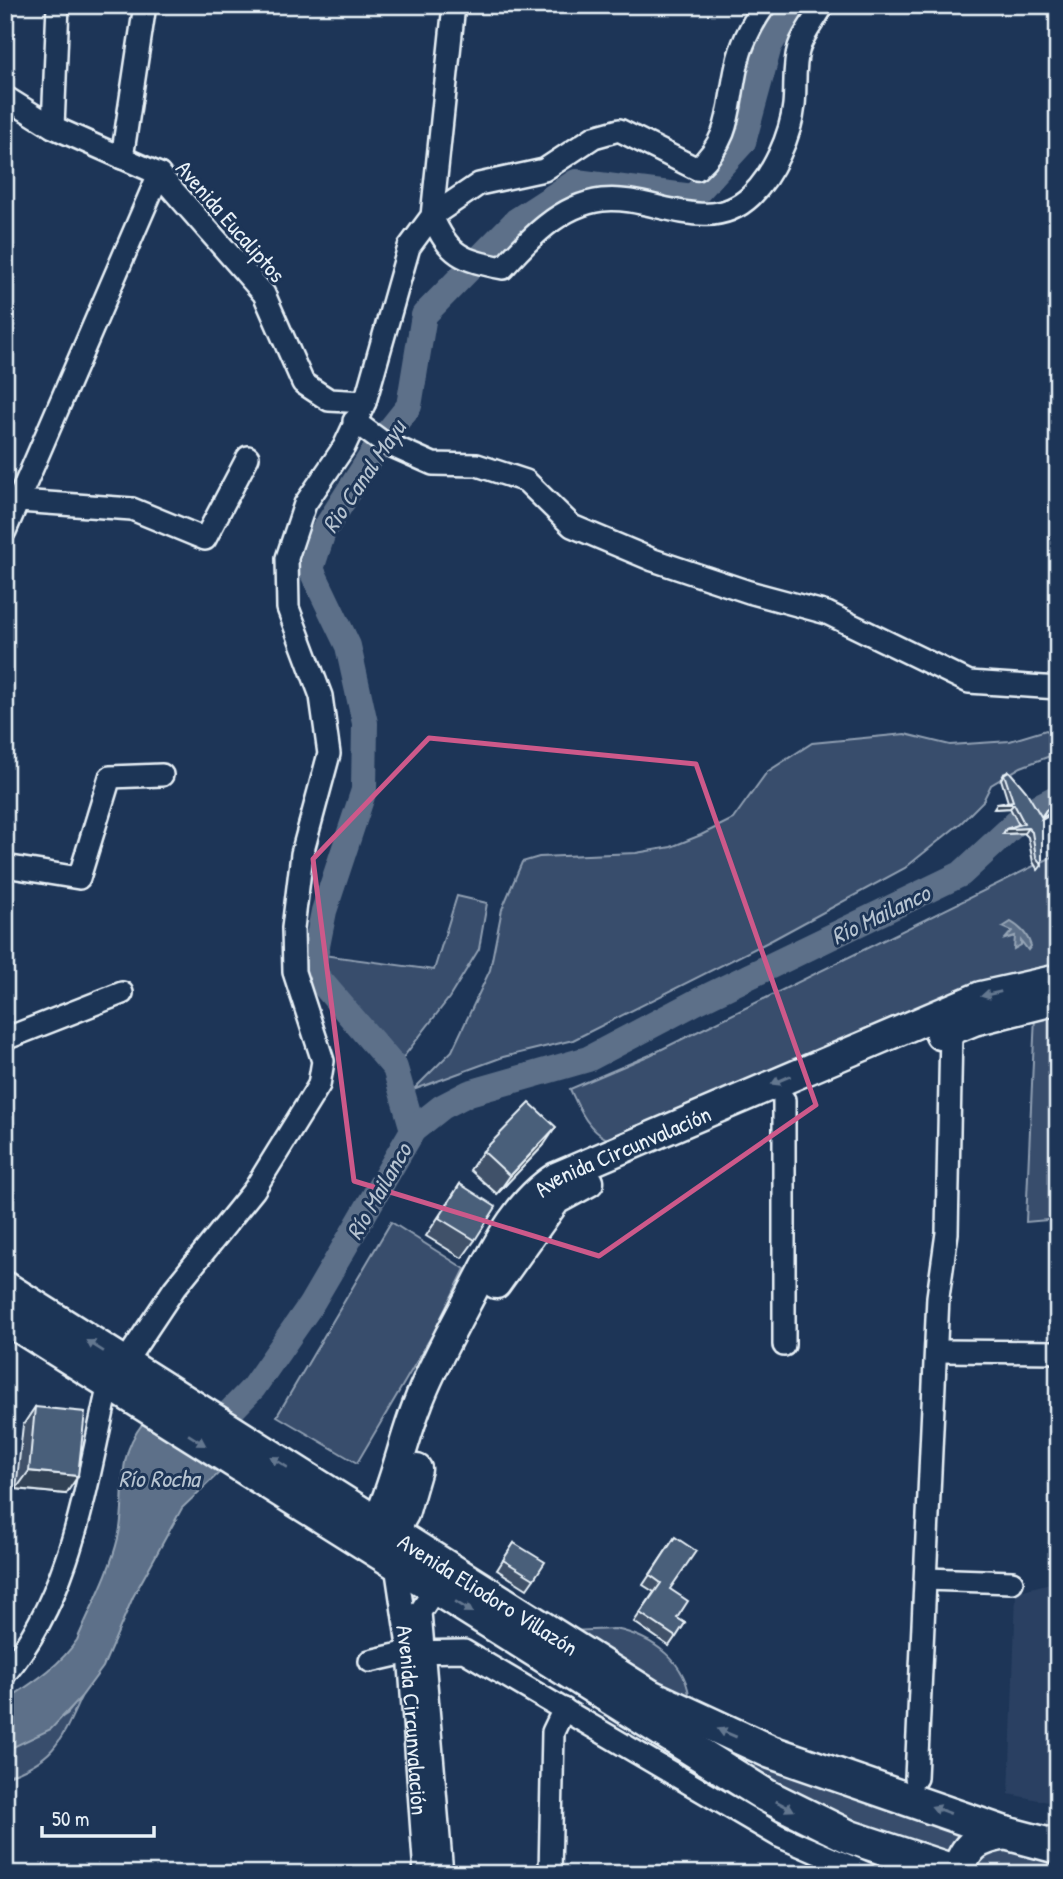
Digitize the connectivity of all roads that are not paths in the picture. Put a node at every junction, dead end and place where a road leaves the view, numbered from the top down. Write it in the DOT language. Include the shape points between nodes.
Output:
graph roads {
  1 [pos="58,5"];
  2 [pos="145,5"];
  3 [pos="454,5"];
  4 [pos="765,5"];
  5 [pos="823,5"];
  6 [pos="5,97"];
  7 [pos="53,127"];
  8 [pos="122,158"];
  9 [pos="159,174"];
  10 [pos="432,216"];
  11 [pos="365,402"];
  12 [pos="354,421"];
  13 [pos="248,457"];
  14 [pos="11,500"];
  15 [pos="5,531"];
  16 [pos="1058,688"];
  17 [pos="162,775"];
  18 [pos="5,866"];
  19 [pos="1058,979"];
  20 [pos="122,993"];
  21 [pos="1058,1000"];
  22 [pos="947,1021"];
  23 [pos="5,1039"];
  24 [pos="785,1100"];
  25 [pos="595,1170"];
  26 [pos="5,1288"];
  27 [pos="5,1317"];
  28 [pos="784,1345"];
  29 [pos="938,1351"];
  30 [pos="1058,1352"];
  31 [pos="117,1374"];
  32 [pos="330,1509"];
  33 [pos="384,1529"];
  34 [pos="396,1565"];
  35 [pos="926,1579"];
  36 [pos="1012,1582"];
  37 [pos="435,1589"];
  38 [pos="417,1651"];
  39 [pos="370,1661"];
  40 [pos="5,1674"];
  41 [pos="564,1709"];
  42 [pos="916,1777"];
  43 [pos="1005,1833"];
  44 [pos="1058,1847"];
  45 [pos="959,1873"];
  46 [pos="425,1874"];
  47 [pos="442,1874"];
  48 [pos="550,1874"];
  49 [pos="867,1874"];
  1 -- 7 [label="street"];
  2 -- 8 [label="street"];
  3 -- 10 [label="street"];
  4 -- 10 [label="street" via="737,64 733,103 715,153 697,169 619,130 594,137 544,170 479,184"];
  5 -- 10 [label="street" via="799,46 794,107 777,159 751,197 722,213 689,215 639,202 602,200 572,209 536,233 503,268 468,261 443,242"];
  6 -- 7 [label="street, Avenida Eucaliptos"];
  7 -- 8 [label="street, Avenida Eucaliptos"];
  8 -- 9 [label="street, Avenida Eucaliptos"];
  9 -- 11 [label="street, Avenida Eucaliptos" via="264,294 303,383 329,400"];
  9 -- 14 [label="street"];
  10 -- 11 [label="street" via="409,247"];
  11 -- 12 [label="street"];
  12 -- 16 [label="street" via="381,442 433,464 477,465 526,481 572,526 653,560 827,614 970,682"];
  12 -- 31 [label="street" via="344,447 305,504 287,558 288,608 321,696 329,754 302,854 293,928 295,972 323,1061 319,1085 254,1191 174,1289"];
  13 -- 14 [label="street" via="205,539 132,509"];
  14 -- 15 [label="street"];
  17 -- 18 [label="street" via="110,777 79,878"];
  19 -- 22 [label="main road, Avenida Circunvalación, one-way" via="981,996"];
  20 -- 23 [label="street"];
  21 -- 22 [label="main road, Avenida Circunvalación" via="974,1021"];
  22 -- 24 [label="main road, Avenida Circunvalación"];
  22 -- 25 [label="main road, Avenida Circunvalación, one-way"];
  22 -- 29 [label="street" via="947,1233"];
  24 -- 25 [label="main road, Avenida Circunvalación"];
  24 -- 28 [label="street"];
  25 -- 33 [label="main road, Avenida Circunvalación" via="542,1185 447,1380 404,1514"];
  31 -- 26 [label="highway, Avenida Eliodoro Villazón, one-way"];
  27 -- 31 [label="highway, Avenida Eliodoro Villazón"];
  29 -- 30 [label="street"];
  29 -- 35 [label="street"];
  31 -- 32 [label="highway, Avenida Eliodoro Villazón"];
  31 -- 40 [label="street" via="74,1537 51,1602"];
  32 -- 33 [label="highway, Avenida Eliodoro Villazón"];
  32 -- 34 [label="highway, Avenida Eliodoro Villazón"];
  43 -- 33 [label="highway, Avenida Eliodoro Villazón, one-way" via="771,1752 700,1722 591,1661"];
  34 -- 37 [label="highway, Avenida Eliodoro Villazón"];
  34 -- 38 [label="street, Avenida Circunvalación"];
  35 -- 36 [label="street"];
  35 -- 42 [label="street"];
  37 -- 38 [label="street, Avenida Circunvalación" via="420,1612"];
  37 -- 45 [label="highway, Avenida Eliodoro Villazón, one-way" via="765,1795 850,1837"];
  38 -- 39 [label="street"];
  38 -- 41 [label="street" via="464,1651"];
  38 -- 46 [label="street, Avenida Circunvalación"];
  38 -- 47 [label="street, Avenida Circunvalación"];
  41 -- 48 [label="street" via="553,1732"];
  41 -- 49 [label="street" via="779,1836"];
  43 -- 44 [label="highway, Avenida Eliodoro Villazón"];
  43 -- 45 [label="highway" via="974,1842 966,1850"];
}
